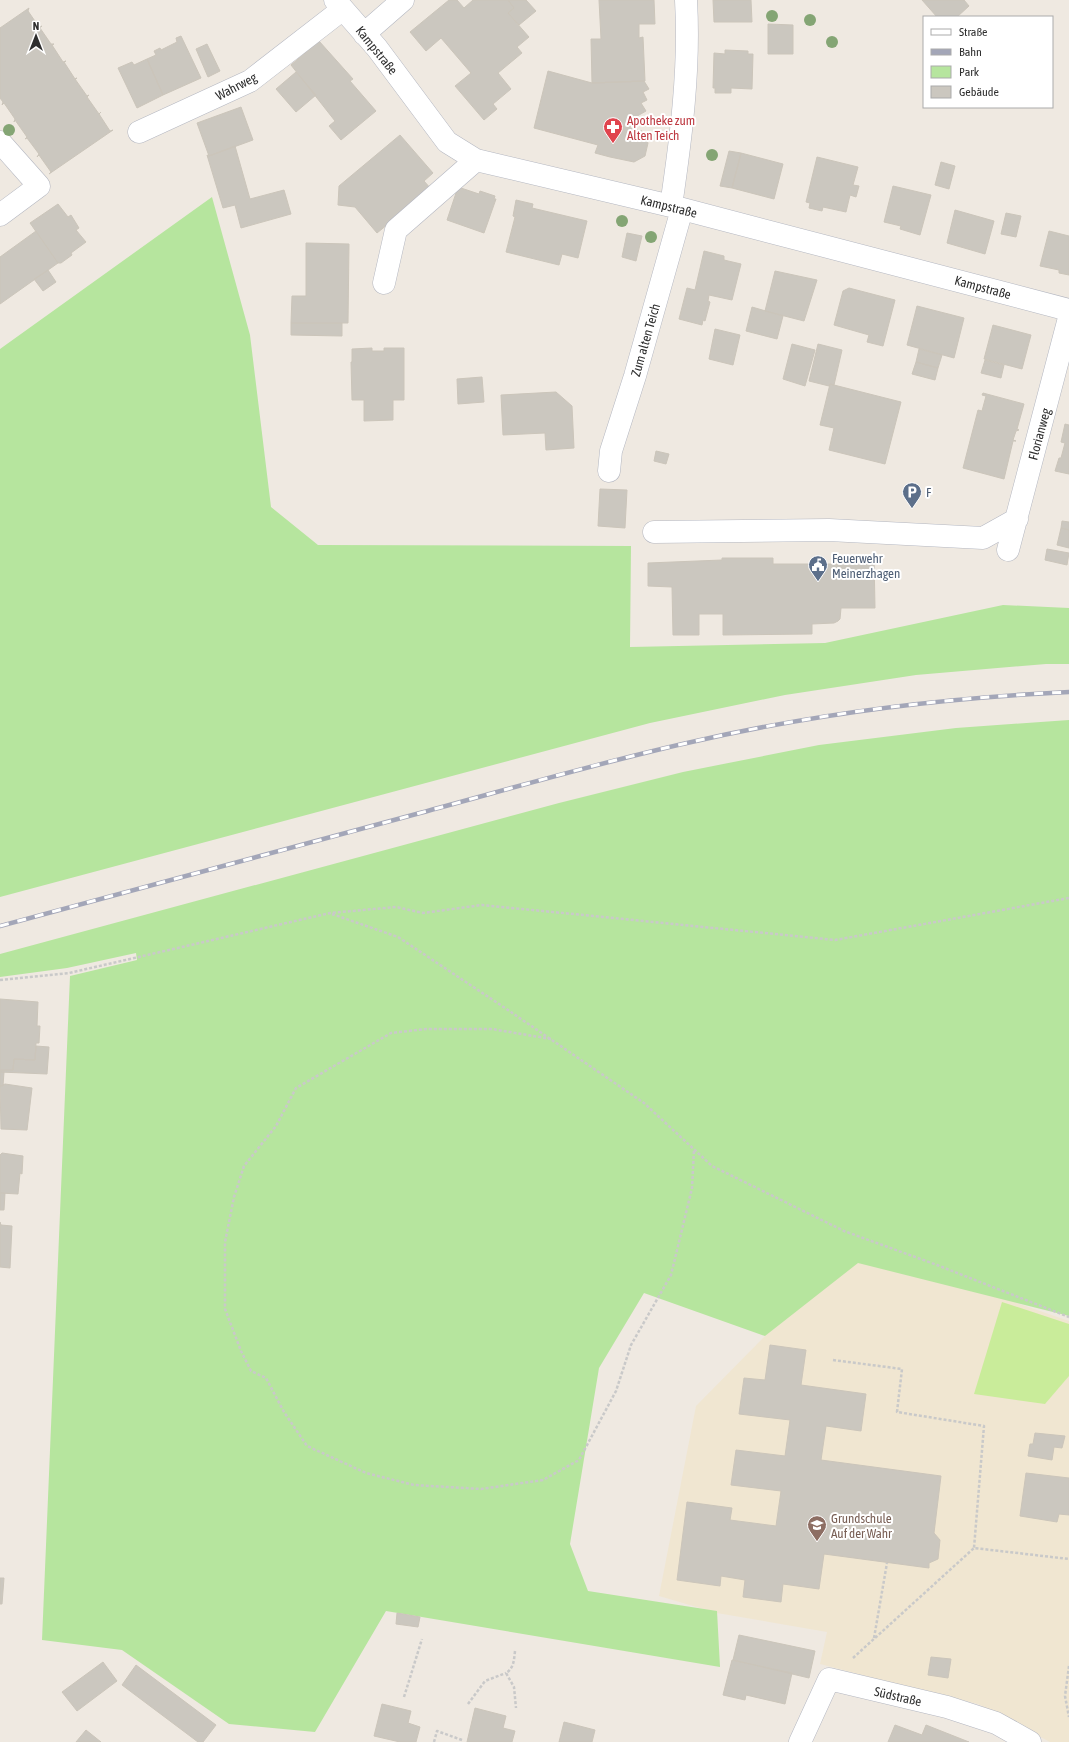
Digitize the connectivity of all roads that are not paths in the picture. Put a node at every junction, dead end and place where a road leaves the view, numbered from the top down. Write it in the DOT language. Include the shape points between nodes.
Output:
graph roads {
  1 [pos="403,0"];
  2 [pos="686,0"];
  3 [pos="339,5"];
  4 [pos="364,34"];
  5 [pos="140,132"];
  6 [pos="0,142"];
  7 [pos="476,160"];
  8 [pos="676,208"];
  9 [pos="0,215"];
  10 [pos="384,283"];
  11 [pos="1069,310"];
  12 [pos="1069,318"];
  13 [pos="609,471"];
  14 [pos="1017,519"];
  15 [pos="654,532"];
  16 [pos="1008,550"];
  17 [pos="800,1742"];
  18 [pos="1030,1742"];
  1 -- 4 [label="street"];
  2 -- 8 [label="street, Zum alten Teich" via="688,36"];
  3 -- 4 [label="street, Kampstraße"];
  3 -- 5 [label="street, Wahrweg" via="250,81"];
  4 -- 7 [label="street, Kampstraße" via="447,142"];
  6 -- 9 [label="street" via="39,186"];
  7 -- 8 [label="street, Kampstraße"];
  7 -- 10 [label="street" via="396,230"];
  8 -- 11 [label="street, Kampstraße"];
  8 -- 13 [label="street, Zum alten Teich" via="635,376 612,451"];
  12 -- 14 [label="street, Florianweg"];
  14 -- 15 [label="street" via="984,538 829,530"];
  14 -- 16 [label="street, Florianweg"];
  17 -- 18 [label="street, Südstraße" via="829,1680 946,1707 996,1723"];
}
